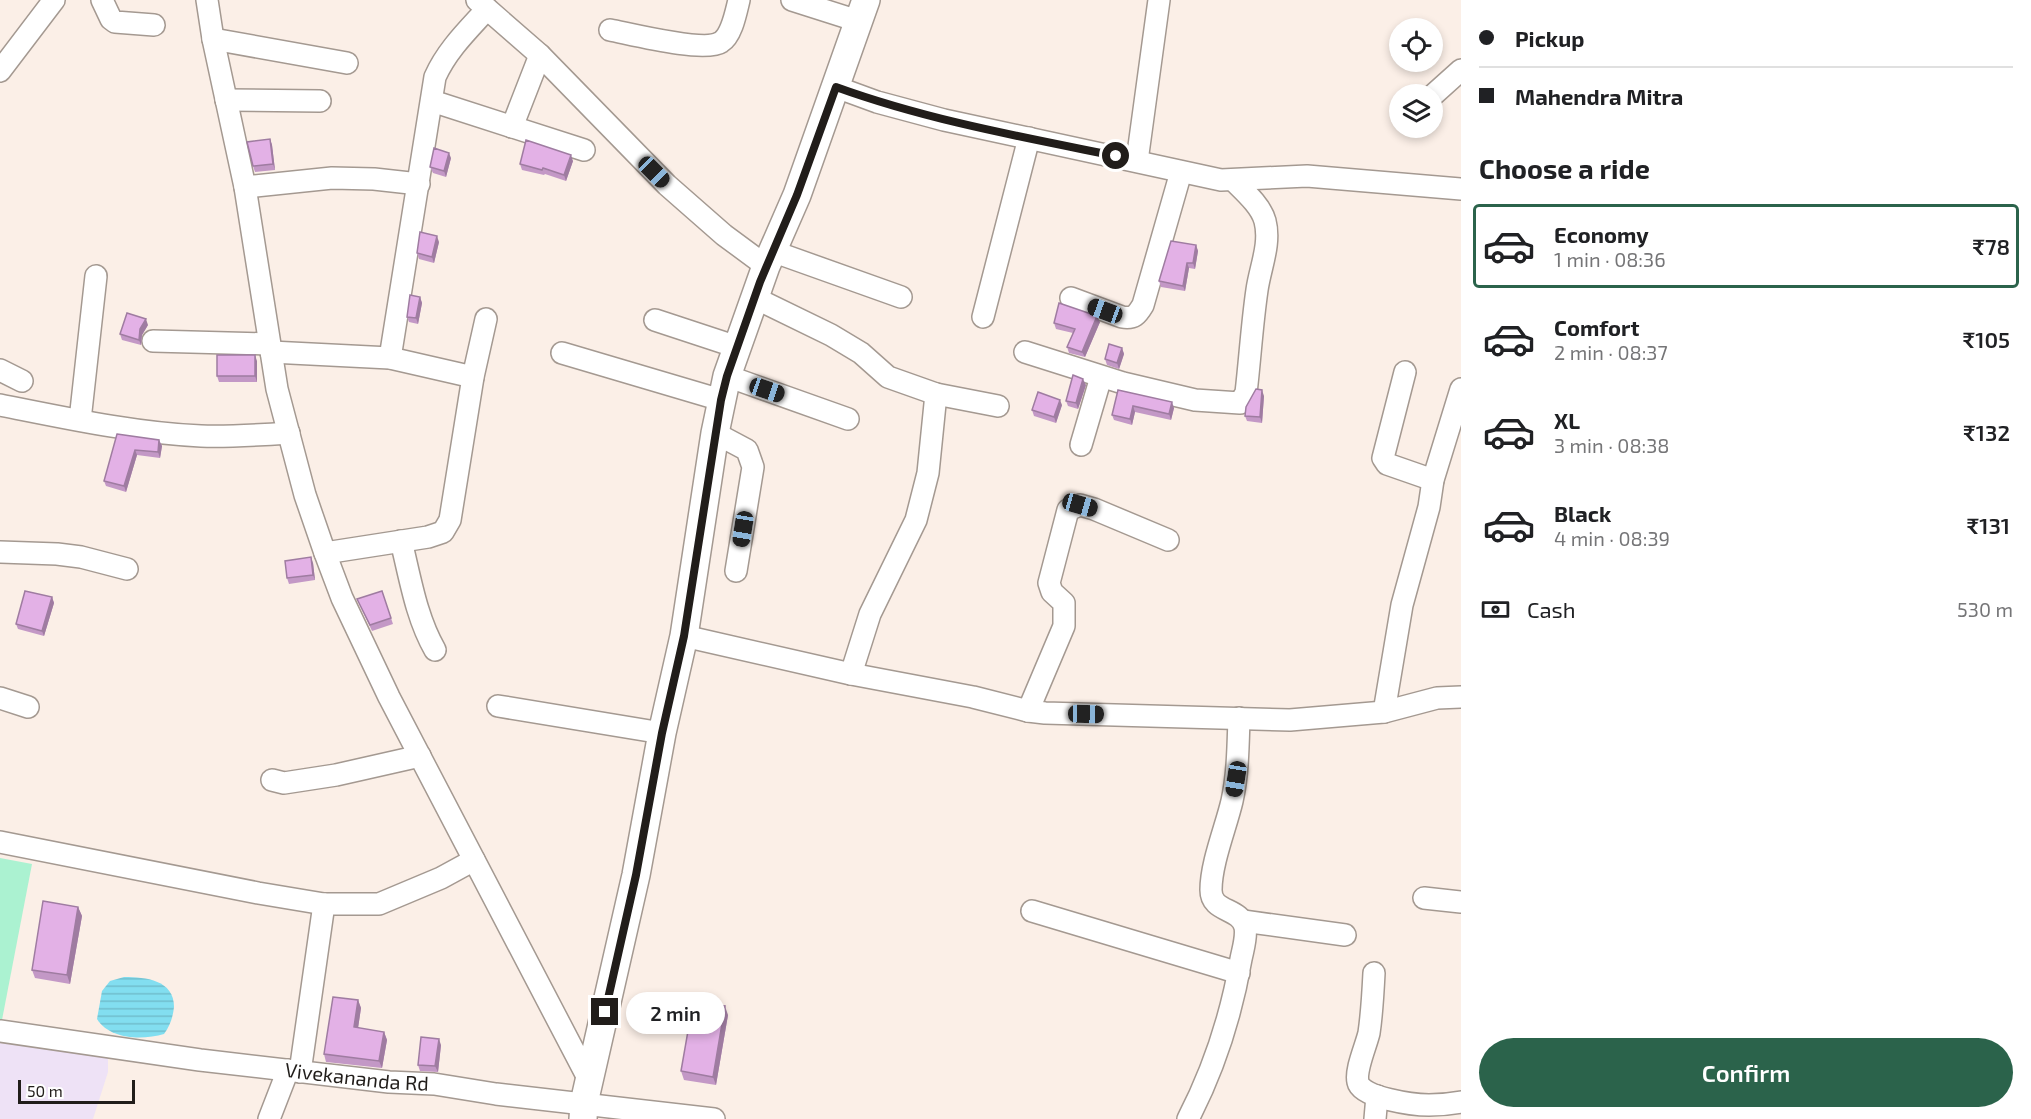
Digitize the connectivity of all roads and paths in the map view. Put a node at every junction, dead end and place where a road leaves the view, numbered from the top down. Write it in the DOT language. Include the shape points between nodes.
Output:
graph roads {
  1 [pos="54,0"];
  2 [pos="102,0"];
  3 [pos="207,0"];
  4 [pos="739,0"];
  5 [pos="792,0"];
  6 [pos="1159,0"];
  7 [pos="483,3"];
  8 [pos="862,10"];
  9 [pos="154,25"];
  10 [pos="610,30"];
  11 [pos="213,39"];
  12 [pos="540,55"];
  13 [pos="347,63"];
  14 [pos="1461,70"];
  15 [pos="0,71"];
  16 [pos="1443,86"];
  17 [pos="836,87"];
  18 [pos="226,100"];
  19 [pos="320,100"];
  20 [pos="432,101"];
  21 [pos="512,127"];
  22 [pos="1029,138"];
  23 [pos="584,150"];
  24 [pos="1137,161"];
  25 [pos="1181,172"];
  26 [pos="1234,181"];
  27 [pos="1459,183"];
  28 [pos="419,184"];
  29 [pos="245,187"];
  30 [pos="769,259"];
  31 [pos="96,276"];
  32 [pos="901,297"];
  33 [pos="754,298"];
  34 [pos="1071,298"];
  35 [pos="983,318"];
  36 [pos="486,319"];
  37 [pos="655,320"];
  38 [pos="153,341"];
  39 [pos="737,347"];
  40 [pos="270,348"];
  41 [pos="1025,352"];
  42 [pos="562,353"];
  43 [pos="390,358"];
  44 [pos="0,370"];
  45 [pos="1405,372"];
  46 [pos="473,377"];
  47 [pos="1101,377"];
  48 [pos="22,381"];
  49 [pos="724,388"];
  50 [pos="1461,389"];
  51 [pos="936,394"];
  52 [pos="0,405"];
  53 [pos="998,406"];
  54 [pos="848,419"];
  55 [pos="80,420"];
  56 [pos="289,433"];
  57 [pos="715,433"];
  58 [pos="1082,446"];
  59 [pos="1432,480"];
  60 [pos="1168,540"];
  61 [pos="401,541"];
  62 [pos="0,552"];
  63 [pos="325,553"];
  64 [pos="127,569"];
  65 [pos="736,571"];
  66 [pos="684,636"];
  67 [pos="435,650"];
  68 [pos="851,674"];
  69 [pos="1461,697"];
  70 [pos="0,698"];
  71 [pos="498,706"];
  72 [pos="28,707"];
  73 [pos="1028,711"];
  74 [pos="1383,712"];
  75 [pos="1239,718"];
  76 [pos="662,733"];
  77 [pos="420,756"];
  78 [pos="272,780"];
  79 [pos="0,842"];
  80 [pos="474,860"];
  81 [pos="1424,898"];
  82 [pos="1461,902"];
  83 [pos="324,904"];
  84 [pos="1032,910"];
  85 [pos="1243,921"];
  86 [pos="1345,935"];
  87 [pos="1239,973"];
  88 [pos="1374,974"];
  89 [pos="0,1031"];
  90 [pos="294,1071"];
  91 [pos="1377,1096"];
  92 [pos="585,1101"];
  93 [pos="1461,1102"];
  94 [pos="269,1119"];
  95 [pos="714,1119"];
  96 [pos="1188,1119"];
  97 [pos="1375,1119"];
  1 -- 15 [label="street"];
  2 -- 9 [label="street" via="115,22"];
  3 -- 11 [label="street"];
  4 -- 10 [label="street" via="728,34 714,46"];
  5 -- 8 [label="street"];
  6 -- 24 [label="street"];
  7 -- 12 [label="street"];
  7 -- 20 [label="street" via="441,63"];
  8 -- 17 [label="main road"];
  11 -- 13 [label="street"];
  11 -- 18 [label="street"];
  12 -- 21 [label="street"];
  12 -- 30 [label="street" via="667,185 724,235"];
  14 -- 16 [label="street"];
  17 -- 22 [label="street" via="912,112"];
  17 -- 30 [label="main road"];
  18 -- 19 [label="street"];
  18 -- 29 [label="street"];
  20 -- 21 [label="street"];
  20 -- 28 [label="street"];
  21 -- 23 [label="street"];
  22 -- 24 [label="street"];
  22 -- 35 [label="street"];
  24 -- 25 [label="street"];
  25 -- 26 [label="street"];
  25 -- 34 [label="street" via="1138,314 1122,317"];
  26 -- 27 [label="street" via="1307,176"];
  26 -- 47 [label="street" via="1254,201 1265,220 1266,232 1243,401 1233,404 1195,400"];
  28 -- 29 [label="street" via="332,178"];
  28 -- 43 [label="street"];
  29 -- 40 [label="street"];
  30 -- 32 [label="street"];
  30 -- 33 [label="main road"];
  31 -- 55 [label="street"];
  33 -- 39 [label="main road"];
  33 -- 51 [label="street" via="831,335 888,376"];
  36 -- 46 [label="street"];
  37 -- 39 [label="street"];
  38 -- 40 [label="street"];
  39 -- 49 [label="main road"];
  40 -- 43 [label="street"];
  40 -- 56 [label="street"];
  41 -- 47 [label="street"];
  42 -- 49 [label="street"];
  43 -- 46 [label="street"];
  44 -- 48 [label="street"];
  45 -- 59 [label="street" via="1383,460"];
  46 -- 61 [label="street" via="450,520 443,532"];
  47 -- 58 [label="street"];
  49 -- 54 [label="street"];
  49 -- 57 [label="main road"];
  50 -- 59 [label="street"];
  51 -- 53 [label="street"];
  51 -- 68 [label="street" via="928,473 916,520 870,614"];
  52 -- 55 [label="street"];
  55 -- 56 [label="street" via="202,436"];
  56 -- 63 [label="street"];
  57 -- 65 [label="street" via="747,450 753,467"];
  57 -- 66 [label="main road"];
  59 -- 74 [label="street" via="1429,507 1402,605"];
  60 -- 73 [label="street" via="1087,507 1080,505 1068,510 1049,583 1064,603 1064,626"];
  61 -- 63 [label="street"];
  61 -- 67 [label="street" via="419,614"];
  62 -- 64 [label="street" via="81,557"];
  63 -- 77 [label="street" via="352,618"];
  66 -- 68 [label="street"];
  66 -- 76 [label="main road"];
  68 -- 73 [label="street"];
  69 -- 74 [label="street" via="1437,698"];
  70 -- 72 [label="street"];
  71 -- 76 [label="street"];
  73 -- 75 [label="street"];
  74 -- 75 [label="street" via="1290,720"];
  75 -- 85 [label="street" via="1233,799 1210,892 1221,908"];
  76 -- 92 [label="main road" via="636,875"];
  77 -- 78 [label="street" via="284,783"];
  77 -- 80 [label="street"];
  79 -- 83 [label="street"];
  80 -- 83 [label="street" via="379,904"];
  80 -- 92 [label="street"];
  81 -- 82 [label="street"];
  83 -- 90 [label="street"];
  84 -- 87 [label="street"];
  85 -- 86 [label="street"];
  85 -- 87 [label="street" via="1246,931"];
  87 -- 96 [label="street" via="1219,1051"];
  88 -- 91 [label="street" via="1368,1036 1357,1076 1362,1090"];
  89 -- 90 [label="street, Vivekananda Rd"];
  90 -- 92 [label="street, Vivekananda Rd"];
  90 -- 94 [label="street"];
  91 -- 93 [label="street" via="1428,1105"];
  91 -- 97 [label="street"];
  92 -- 95 [label="street, Vivekananda Rd"];
}
